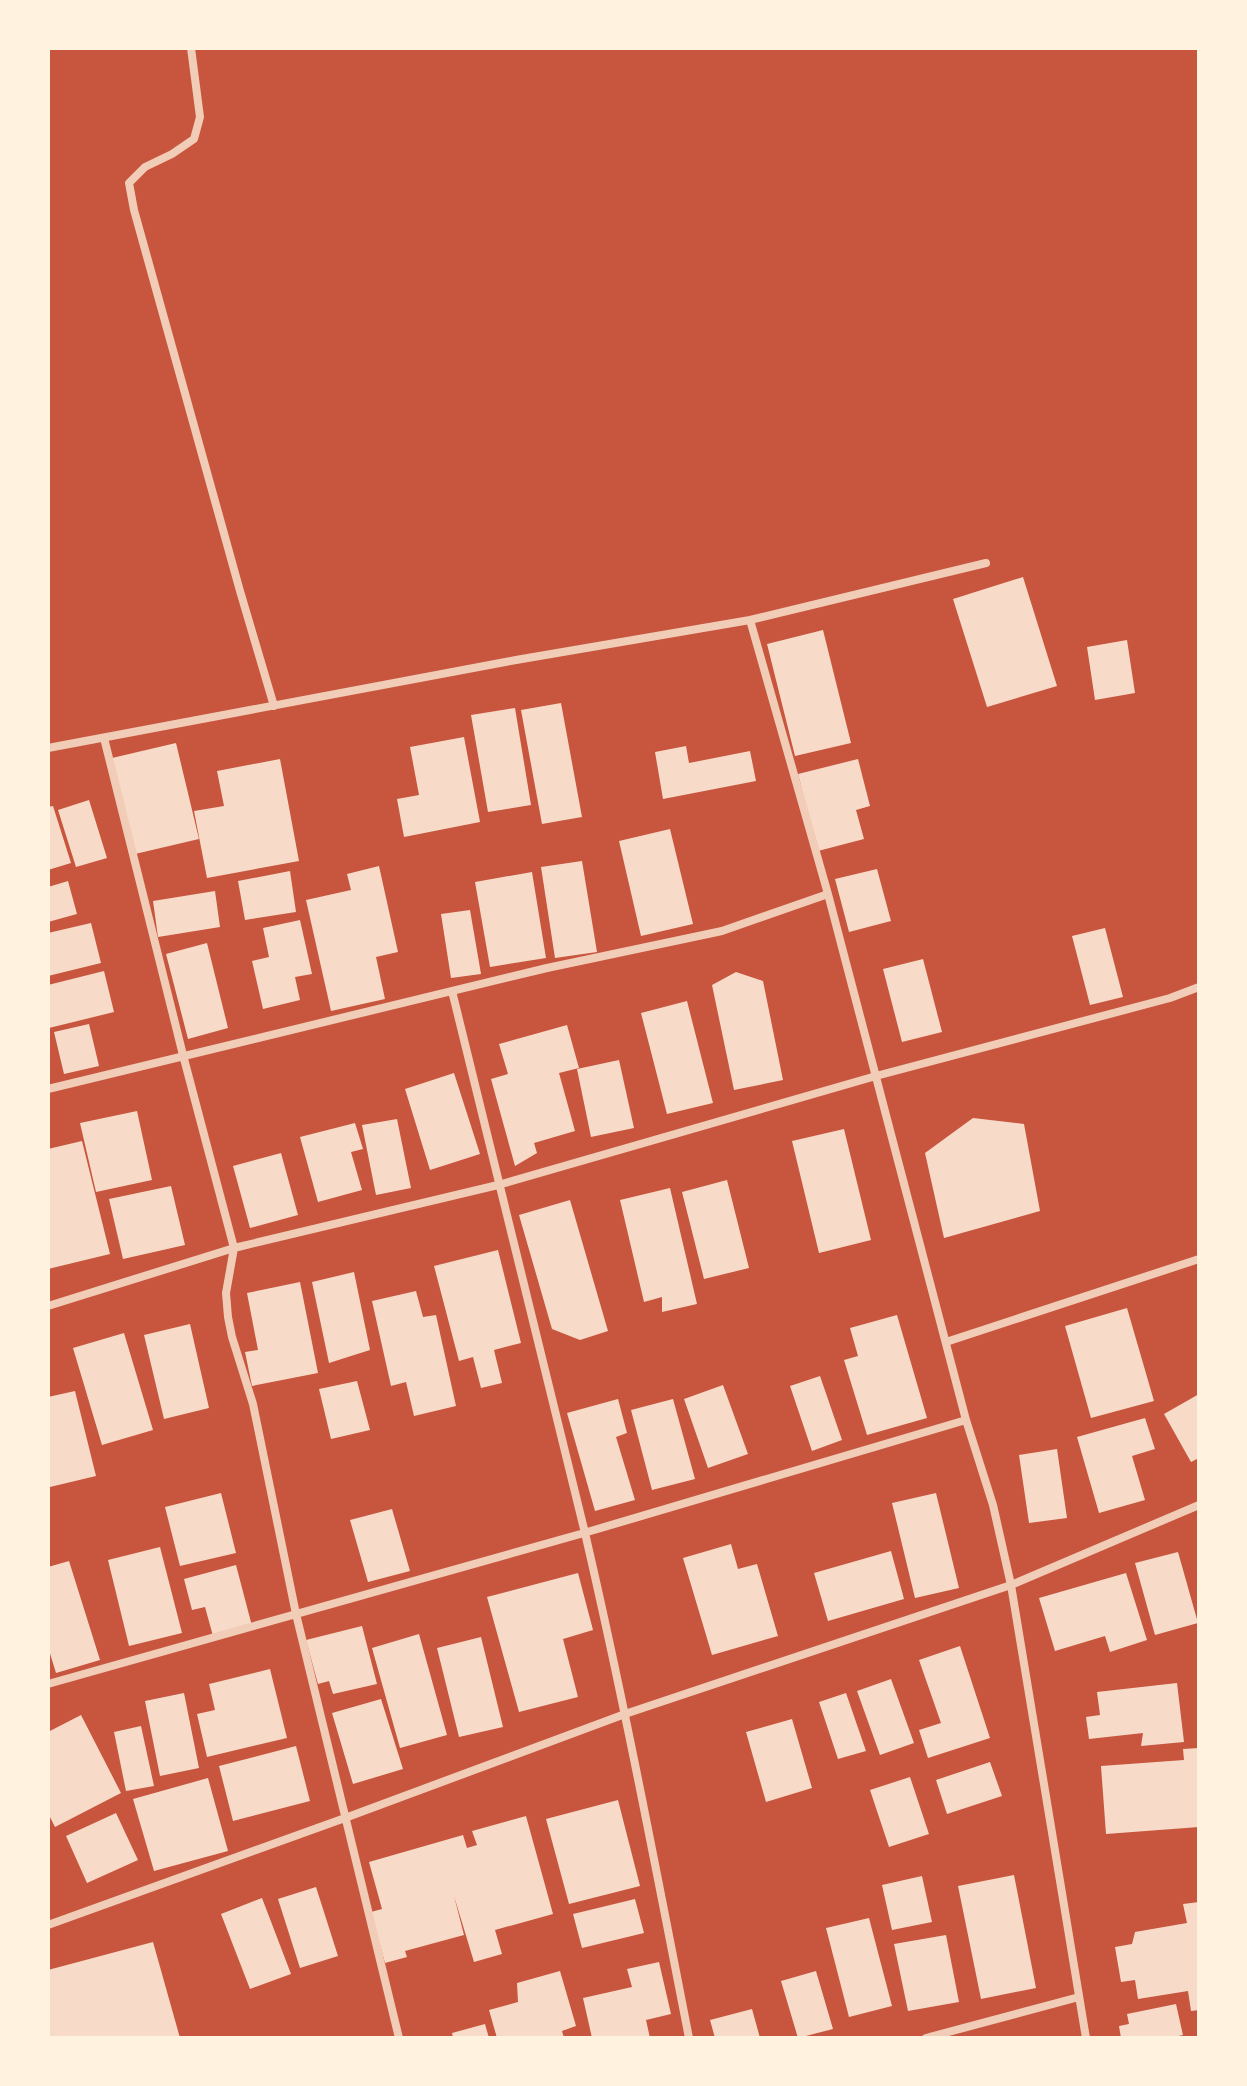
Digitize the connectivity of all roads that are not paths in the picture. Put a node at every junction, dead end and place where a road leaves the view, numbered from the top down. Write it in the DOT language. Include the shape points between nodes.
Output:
graph roads {
  1 [pos="191,48"];
  2 [pos="986,563"];
  3 [pos="750,620"];
  4 [pos="274,706"];
  5 [pos="104,738"];
  6 [pos="48,748"];
  7 [pos="828,894"];
  8 [pos="1199,987"];
  9 [pos="452,991"];
  10 [pos="183,1055"];
  11 [pos="876,1076"];
  12 [pos="48,1089"];
  13 [pos="498,1185"];
  14 [pos="234,1248"];
  15 [pos="1199,1259"];
  16 [pos="48,1306"];
  17 [pos="946,1342"];
  18 [pos="966,1420"];
  19 [pos="1199,1505"];
  20 [pos="584,1533"];
  21 [pos="1011,1585"];
  22 [pos="296,1614"];
  23 [pos="48,1684"];
  24 [pos="625,1714"];
  25 [pos="345,1818"];
  26 [pos="48,1925"];
  27 [pos="1079,1997"];
  28 [pos="399,2038"];
  29 [pos="689,2038"];
  30 [pos="926,2038"];
  31 [pos="1086,2038"];
  1 -- 4 [label="street" via="200,117 194,139 145,167 129,183"];
  2 -- 3 [label="street"];
  3 -- 4 [label="street"];
  3 -- 7 [label="street"];
  4 -- 5 [label="street"];
  5 -- 6 [label="street"];
  5 -- 10 [label="street"];
  7 -- 9 [label="street" via="722,931"];
  7 -- 11 [label="street"];
  8 -- 11 [label="street"];
  9 -- 10 [label="street"];
  9 -- 13 [label="street"];
  10 -- 12 [label="street"];
  10 -- 14 [label="street"];
  11 -- 13 [label="street"];
  11 -- 17 [label="street"];
  13 -- 14 [label="street"];
  13 -- 20 [label="street"];
  14 -- 16 [label="street"];
  14 -- 22 [label="street" via="226,1293 228,1317 253,1404"];
  15 -- 17 [label="street"];
  17 -- 18 [label="street"];
  18 -- 20 [label="street"];
  18 -- 21 [label="street"];
  19 -- 21 [label="street"];
  20 -- 22 [label="street"];
  20 -- 24 [label="street"];
  21 -- 24 [label="street"];
  21 -- 27 [label="street"];
  22 -- 23 [label="street"];
  22 -- 25 [label="street"];
  24 -- 25 [label="street"];
  24 -- 29 [label="street"];
  25 -- 26 [label="street"];
  25 -- 28 [label="street"];
  27 -- 30 [label="street"];
  27 -- 31 [label="street"];
}
